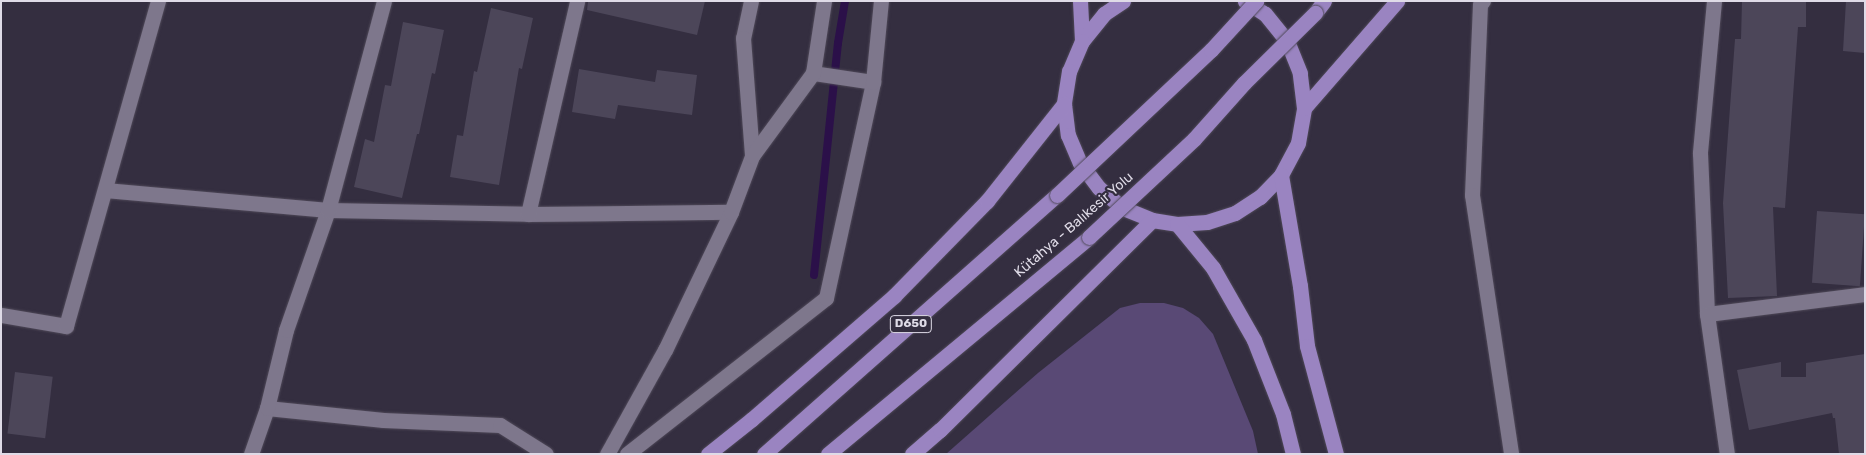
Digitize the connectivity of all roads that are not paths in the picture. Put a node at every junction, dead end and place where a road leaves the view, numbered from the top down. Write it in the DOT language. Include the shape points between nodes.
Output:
graph roads {
  1 [pos="158,1"];
  2 [pos="384,1"];
  3 [pos="577,1"];
  4 [pos="751,1"];
  5 [pos="824,1"];
  6 [pos="882,1"];
  7 [pos="1080,1"];
  8 [pos="1123,1"];
  9 [pos="1245,1"];
  10 [pos="1256,1"];
  11 [pos="1397,1"];
  12 [pos="1483,1"];
  13 [pos="1714,1"];
  14 [pos="1319,7"];
  15 [pos="1082,41"];
  16 [pos="813,73"];
  17 [pos="873,82"];
  18 [pos="1064,104"];
  19 [pos="1304,108"];
  20 [pos="752,156"];
  21 [pos="1281,175"];
  22 [pos="105,190"];
  23 [pos="328,210"];
  24 [pos="731,212"];
  25 [pos="528,214"];
  26 [pos="1152,220"];
  27 [pos="1177,224"];
  28 [pos="1865,294"];
  29 [pos="1707,314"];
  30 [pos="1,315"];
  31 [pos="267,408"];
  32 [pos="252,454"];
  33 [pos="546,454"];
  34 [pos="607,454"];
  35 [pos="627,454"];
  36 [pos="708,454"];
  37 [pos="764,454"];
  38 [pos="828,454"];
  39 [pos="912,454"];
  40 [pos="1293,454"];
  41 [pos="1336,454"];
  42 [pos="1511,454"];
  43 [pos="1727,454"];
  1 -- 22 [label="street"];
  2 -- 23 [label="street"];
  3 -- 25 [label="street"];
  4 -- 20 [label="street" via="742,38"];
  5 -- 16 [label="street"];
  6 -- 17 [label="street"];
  7 -- 15 [label="highway"];
  8 -- 15 [label="highway" via="1104,14"];
  9 -- 19 [label="highway" via="1265,14 1286,41 1300,73"];
  10 -- 37 [label="highway, D650, bridge" via="1211,50 1058,195"];
  11 -- 19 [label="highway"];
  12 -- 42 [label="street" via="1480,4 1472,195"];
  13 -- 29 [label="street" via="1700,153"];
  14 -- 38 [label="highway, Kütahya - Balıkesir Yolu, bridge" via="1194,139 1089,237"];
  15 -- 18 [label="highway" via="1069,71"];
  16 -- 17 [label="street"];
  16 -- 20 [label="street"];
  17 -- 35 [label="street" via="826,298"];
  18 -- 26 [label="highway" via="1068,135 1085,170 1099,188 1124,208"];
  18 -- 36 [label="highway" via="987,201 894,296"];
  19 -- 21 [label="highway" via="1298,143"];
  20 -- 24 [label="street"];
  21 -- 27 [label="highway" via="1260,196 1235,213 1207,222"];
  21 -- 41 [label="highway" via="1307,346"];
  22 -- 23 [label="street"];
  22 -- 30 [label="street" via="66,326"];
  23 -- 25 [label="street"];
  23 -- 31 [label="street" via="286,330"];
  24 -- 25 [label="street"];
  24 -- 34 [label="street" via="665,350"];
  26 -- 27 [label="highway"];
  26 -- 39 [label="highway"];
  27 -- 40 [label="highway" via="1213,268 1254,340 1283,414"];
  28 -- 29 [label="street"];
  29 -- 43 [label="street"];
  31 -- 32 [label="street"];
  31 -- 33 [label="street" via="383,420 500,425"];
}
